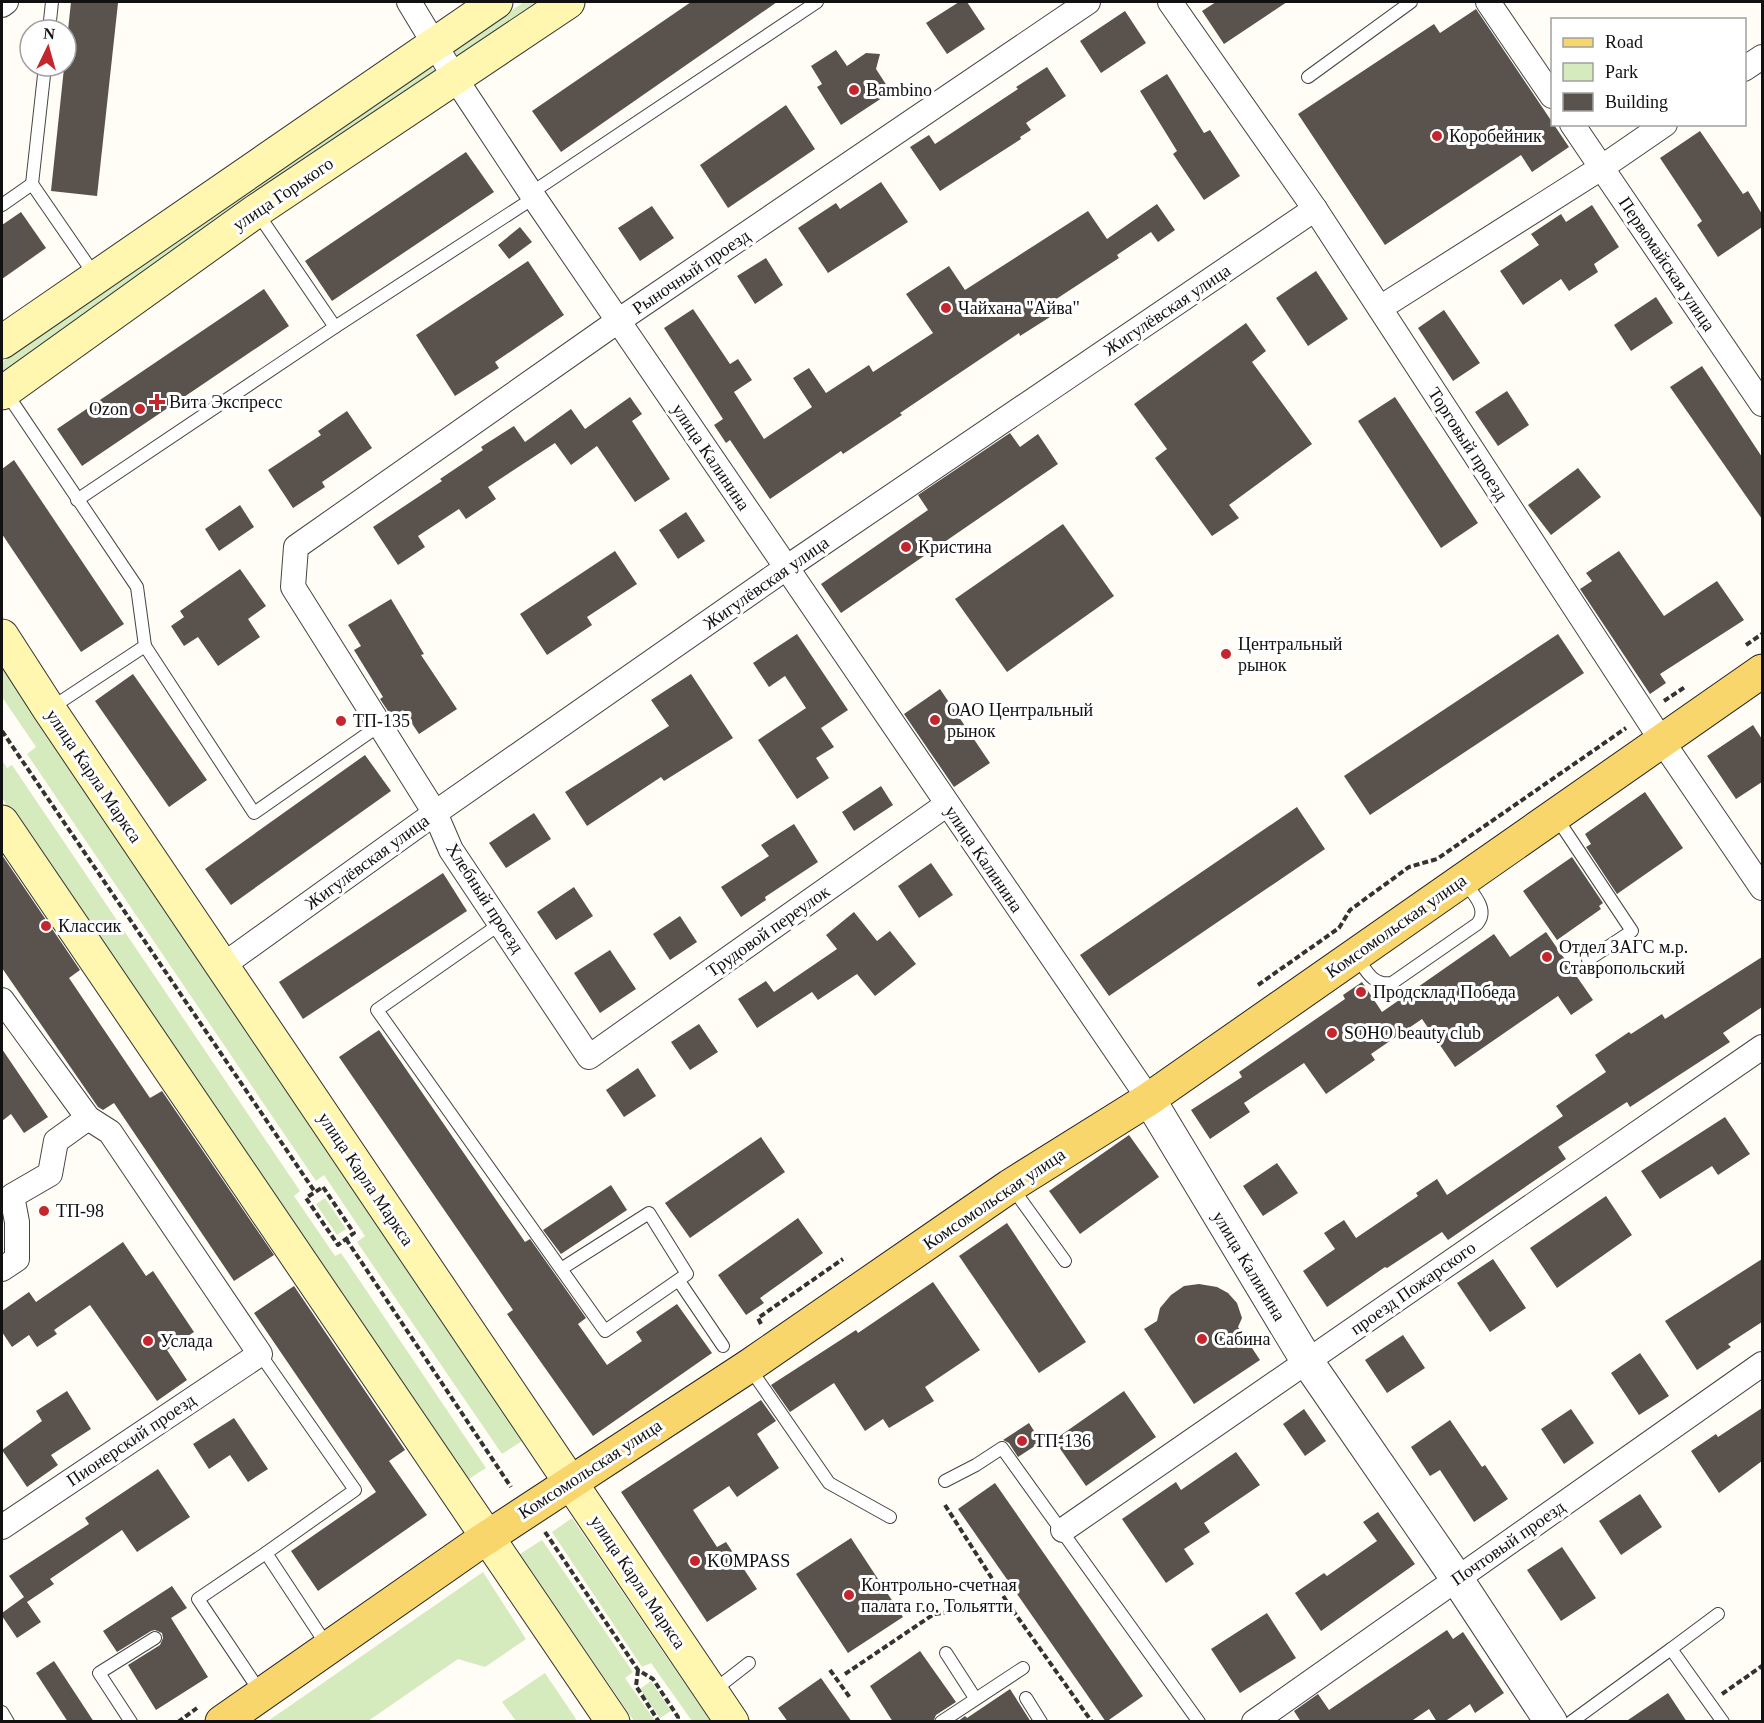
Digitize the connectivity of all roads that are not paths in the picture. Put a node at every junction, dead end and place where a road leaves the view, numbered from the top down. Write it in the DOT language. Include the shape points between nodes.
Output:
graph roads {
  1 [pos="6,2"];
  2 [pos="52,2"];
  3 [pos="409,2"];
  4 [pos="496,2"];
  5 [pos="568,2"];
  6 [pos="817,2"];
  7 [pos="1088,2"];
  8 [pos="1170,2"];
  9 [pos="1411,2"];
  10 [pos="1488,2"];
  11 [pos="2,4"];
  12 [pos="50,18"];
  13 [pos="435,42"];
  14 [pos="1762,57"];
  15 [pos="1746,68"];
  16 [pos="1308,77"];
  17 [pos="44,78"];
  18 [pos="455,78"];
  19 [pos="1551,95"];
  20 [pos="1573,126"];
  21 [pos="1662,126"];
  22 [pos="1601,168"];
  23 [pos="32,184"];
  24 [pos="533,195"];
  25 [pos="2,205"];
  26 [pos="1316,210"];
  27 [pos="256,211"];
  28 [pos="97,278"];
  29 [pos="1380,308"];
  30 [pos="618,321"];
  31 [pos="335,327"];
  32 [pos="2,342"];
  33 [pos="3,392"];
  34 [pos="1762,404"];
  35 [pos="77,500"];
  36 [pos="296,547"];
  37 [pos="786,568"];
  38 [pos="2,636"];
  39 [pos="145,646"];
  40 [pos="1762,671"];
  41 [pos="49,710"];
  42 [pos="380,725"];
  43 [pos="1653,728"];
  44 [pos="946,805"];
  45 [pos="435,813"];
  46 [pos="1555,816"];
  47 [pos="2,822"];
  48 [pos="1463,880"];
  49 [pos="1762,888"];
  50 [pos="500,924"];
  51 [pos="1355,955"];
  52 [pos="1588,960"];
  53 [pos="222,966"];
  54 [pos="2,1000"];
  55 [pos="1762,1047"];
  56 [pos="589,1057"];
  57 [pos="1149,1099"];
  58 [pos="88,1118"];
  59 [pos="1010,1185"];
  60 [pos="1065,1261"];
  61 [pos="2,1269"];
  62 [pos="561,1269"];
  63 [pos="679,1281"];
  64 [pos="723,1346"];
  65 [pos="260,1354"];
  66 [pos="1307,1361"];
  67 [pos="1762,1364"];
  68 [pos="749,1366"];
  69 [pos="945,1481"];
  70 [pos="570,1483"];
  71 [pos="890,1517"];
  72 [pos="2,1527"];
  73 [pos="1063,1530"];
  74 [pos="488,1537"];
  75 [pos="266,1553"];
  76 [pos="1456,1579"];
  77 [pos="1718,1614"];
  78 [pos="155,1638"];
  79 [pos="329,1648"];
  80 [pos="1671,1649"];
  81 [pos="946,1653"];
  82 [pos="749,1663"];
  83 [pos="1023,1668"];
  84 [pos="712,1692"];
  85 [pos="262,1694"];
  86 [pos="975,1698"];
  87 [pos="1026,1698"];
  88 [pos="131,1722"];
  89 [pos="222,1722"];
  90 [pos="613,1722"];
  91 [pos="732,1722"];
  92 [pos="941,1722"];
  93 [pos="1041,1722"];
  94 [pos="1199,1722"];
  95 [pos="1254,1722"];
  96 [pos="1551,1722"];
  97 [pos="1571,1722"];
  98 [pos="1723,1722"];
  1 -- 11 [label="street"];
  2 -- 12 [label="lane"];
  3 -- 13 [label="street, улица Калинина"];
  4 -- 13 [label="main road, улица Горького"];
  5 -- 18 [label="main road, улица Горького"];
  6 -- 24 [label="lane"];
  7 -- 30 [label="street, Рыночный проезд"];
  8 -- 26 [label="street, Торговый проезд"];
  9 -- 16 [label="lane"];
  10 -- 19 [label="street"];
  13 -- 18 [label="street, улица Калинина"];
  13 -- 28 [label="main road, улица Горького"];
  14 -- 15 [label="street"];
  17 -- 23 [label="lane"];
  18 -- 24 [label="street, улица Калинина"];
  18 -- 27 [label="main road, улица Горького"];
  20 -- 22 [label="street, Первомайская улица"];
  21 -- 22 [label="street"];
  22 -- 29 [label="street"];
  22 -- 34 [label="street, Первомайская улица"];
  23 -- 25 [label="lane"];
  23 -- 28 [label="lane"];
  24 -- 30 [label="street, улица Калинина"];
  24 -- 31 [label="lane"];
  26 -- 29 [label="street, Торговый проезд"];
  26 -- 37 [label="street, Жигулёвская улица"];
  27 -- 31 [label="lane"];
  27 -- 33 [label="main road, улица Горького"];
  28 -- 32 [label="main road, улица Горького"];
  29 -- 43 [label="street, Торговый проезд"];
  30 -- 36 [label="street, Рыночный проезд"];
  30 -- 37 [label="street, улица Калинина"];
  31 -- 35 [label="lane"];
  33 -- 35 [label="lane"];
  35 -- 39 [label="lane" via="137,588"];
  36 -- 42 [label="street, Хлебный проезд" via="293,587"];
  37 -- 44 [label="street, улица Калинина"];
  37 -- 45 [label="street, Жигулёвская улица"];
  38 -- 41 [label="main road, улица Карла Маркса"];
  39 -- 41 [label="lane"];
  39 -- 42 [label="lane" via="254,813"];
  40 -- 43 [label="main road, Комсомольская улица"];
  41 -- 53 [label="main road, улица Карла Маркса"];
  42 -- 45 [label="street, Хлебный проезд"];
  43 -- 46 [label="main road, Комсомольская улица"];
  43 -- 49 [label="street, Торговый проезд"];
  44 -- 56 [label="street, Трудовой переулок"];
  44 -- 57 [label="street, улица Калинина"];
  45 -- 50 [label="street, Хлебный проезд" via="451,850"];
  45 -- 53 [label="street, Жигулёвская улица"];
  46 -- 48 [label="main road, Комсомольская улица"];
  46 -- 52 [label="lane" via="1632,932"];
  47 -- 74 [label="main road"];
  48 -- 51 [label="main road, Комсомольская улица"];
  48 -- 51 [label="lane" via="1482,908 1483,915 1477,924 1392,983 1374,981"];
  50 -- 56 [label="street, Хлебный проезд"];
  50 -- 62 [label="lane" via="377,1010"];
  51 -- 57 [label="main road, Комсомольская улица"];
  53 -- 70 [label="main road, улица Карла Маркса"];
  54 -- 58 [label="street"];
  55 -- 66 [label="street, проезд Пожарского"];
  57 -- 59 [label="main road, Комсомольская улица"];
  57 -- 66 [label="street, улица Калинина"];
  58 -- 61 [label="street" via="56,1141 50,1174 12,1196 17,1259"];
  58 -- 65 [label="street" via="110,1132"];
  59 -- 60 [label="lane"];
  59 -- 68 [label="main road, Комсомольская улица"];
  62 -- 63 [label="lane" via="605,1331"];
  62 -- 63 [label="lane" via="649,1213 687,1274"];
  63 -- 64 [label="lane"];
  65 -- 72 [label="street, Пионерский проезд"];
  65 -- 75 [label="lane" via="355,1490"];
  66 -- 73 [label="street, проезд Пожарского"];
  66 -- 76 [label="street, улица Калинина"];
  67 -- 76 [label="street, Почтовый проезд"];
  68 -- 70 [label="main road, Комсомольская улица"];
  68 -- 71 [label="lane" via="821,1477"];
  69 -- 73 [label="lane" via="1002,1448"];
  70 -- 74 [label="main road, Комсомольская улица"];
  70 -- 84 [label="main road, улица Карла Маркса"];
  73 -- 94 [label="lane"];
  74 -- 79 [label="main road, Комсомольская улица"];
  74 -- 90 [label="main road"];
  75 -- 79 [label="lane"];
  75 -- 85 [label="lane" via="198,1599"];
  76 -- 95 [label="street, Почтовый проезд"];
  76 -- 96 [label="street, улица Калинина"];
  77 -- 80 [label="lane"];
  78 -- 88 [label="lane" via="99,1673"];
  79 -- 85 [label="main road, Комсомольская улица"];
  80 -- 97 [label="lane"];
  80 -- 98 [label="lane"];
  81 -- 86 [label="lane"];
  82 -- 84 [label="lane"];
  83 -- 86 [label="lane"];
  84 -- 91 [label="main road, улица Карла Маркса"];
  85 -- 89 [label="main road, Комсомольская улица"];
  86 -- 92 [label="lane"];
  87 -- 93 [label="lane"];
}
